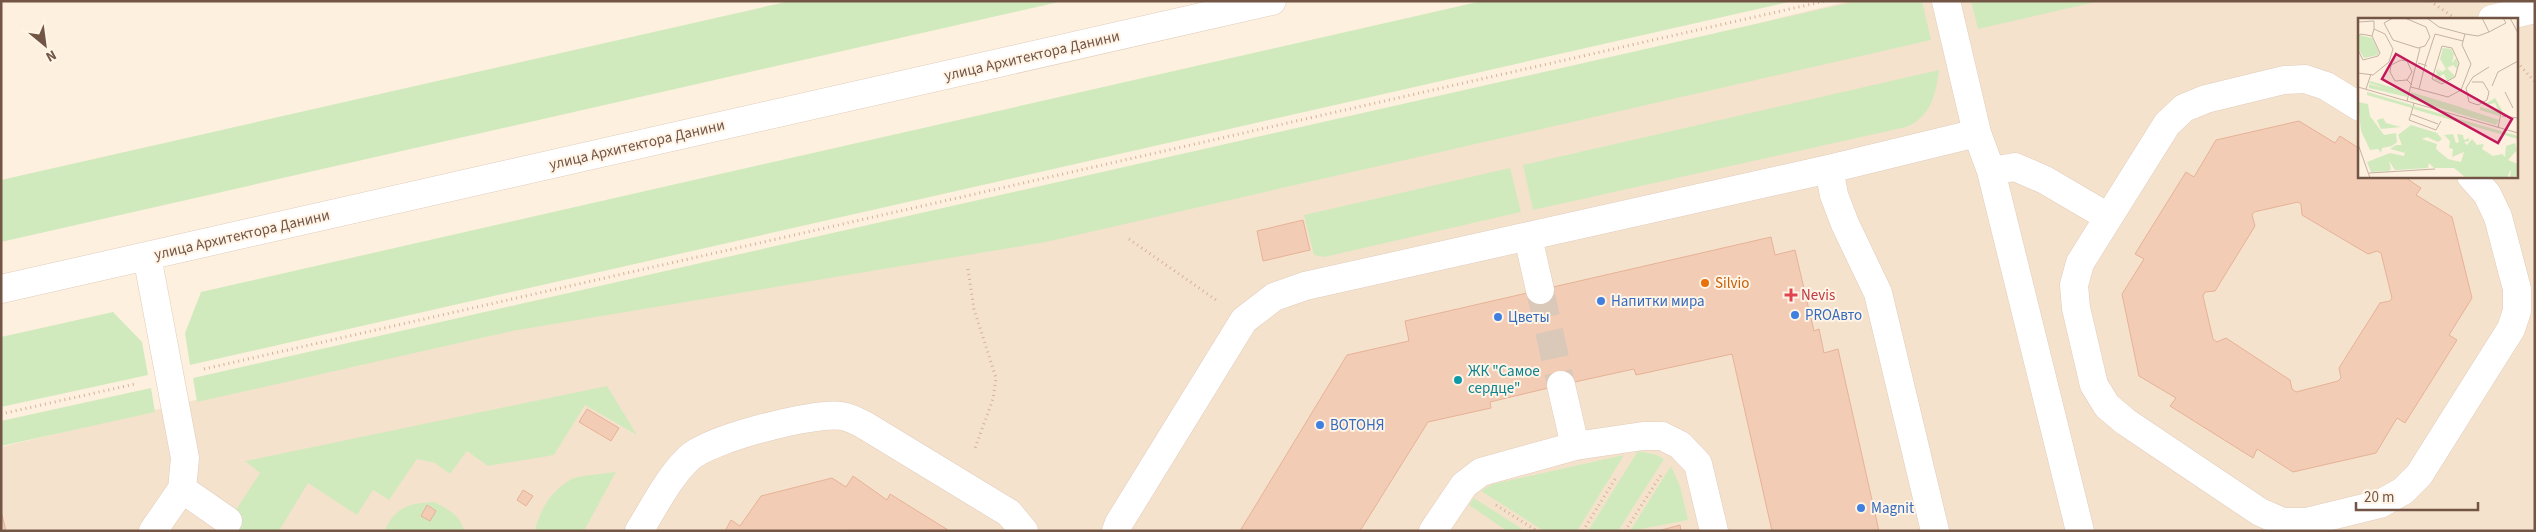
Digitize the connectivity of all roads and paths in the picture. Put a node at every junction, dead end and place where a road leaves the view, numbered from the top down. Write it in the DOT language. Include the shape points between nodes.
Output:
graph roads {
  1 [pos="1272,1"];
  2 [pos="1825,1"];
  3 [pos="1946,1"];
  4 [pos="2430,1"];
  5 [pos="2535,9"];
  6 [pos="2455,18"];
  7 [pos="2496,18"];
  8 [pos="2518,63"];
  9 [pos="2535,82"];
  10 [pos="2358,106"];
  11 [pos="1977,133"];
  12 [pos="1829,170"];
  13 [pos="1991,171"];
  14 [pos="2473,178"];
  15 [pos="2108,217"];
  16 [pos="1528,236"];
  17 [pos="1129,238"];
  18 [pos="146,256"];
  19 [pos="968,270"];
  20 [pos="1,289"];
  21 [pos="1201,290"];
  22 [pos="1540,290"];
  23 [pos="196,370"];
  24 [pos="141,382"];
  25 [pos="1562,386"];
  26 [pos="1,414"];
  27 [pos="1642,436"];
  28 [pos="1680,445"];
  29 [pos="1575,446"];
  30 [pos="962,484"];
  31 [pos="1464,485"];
  32 [pos="182,489"];
  33 [pos="228,521"];
  34 [pos="153,531"];
  35 [pos="639,531"];
  36 [pos="1024,531"];
  37 [pos="1116,531"];
  38 [pos="1433,531"];
  39 [pos="1537,531"];
  40 [pos="1583,531"];
  41 [pos="1625,531"];
  42 [pos="1714,531"];
  43 [pos="1935,531"];
  44 [pos="2080,531"];
  1 -- 18 [label="street, улица Архитектора Данини"];
  2 -- 23 [label="path"];
  3 -- 11 [label="street"];
  4 -- 6 [label="path"];
  5 -- 7 [label="street"];
  8 -- 9 [label="path"];
  10 -- 15 [label="street" via="2326,86 2304,79 2284,80 2206,99 2184,108 2167,124"];
  11 -- 12 [label="street"];
  11 -- 13 [label="street"];
  12 -- 16 [label="street"];
  12 -- 43 [label="street" via="1845,224 1878,293"];
  13 -- 15 [label="street" via="2014,167 2045,180"];
  13 -- 44 [label="street"];
  14 -- 15 [label="street" via="2487,194 2498,217 2517,289 2517,311 2511,329 2419,475 2403,491 2380,504 2306,522 2283,522 2260,512 2107,406 2094,385 2076,308 2074,285 2080,263"];
  16 -- 22 [label="street"];
  16 -- 37 [label="street" via="1305,286 1274,297 1244,320"];
  17 -- 21 [label="path"];
  18 -- 20 [label="street, улица Архитектора Данини"];
  18 -- 32 [label="street" via="185,458"];
  19 -- 30 [label="path" via="974,309 996,378 996,389"];
  24 -- 26 [label="path"];
  25 -- 29 [label="street"];
  27 -- 28 [label="street" via="1662,436"];
  27 -- 29 [label="street"];
  27 -- 40 [label="path"];
  28 -- 41 [label="path"];
  28 -- 42 [label="street" via="1698,464"];
  29 -- 31 [label="street" via="1481,472"];
  30 -- 35 [label="street" via="866,426 842,416 812,417 732,437 690,457 677,470"];
  30 -- 36 [label="street" via="1009,513"];
  31 -- 38 [label="street"];
  31 -- 39 [label="path"];
  32 -- 33 [label="street"];
  32 -- 34 [label="street"];
}
